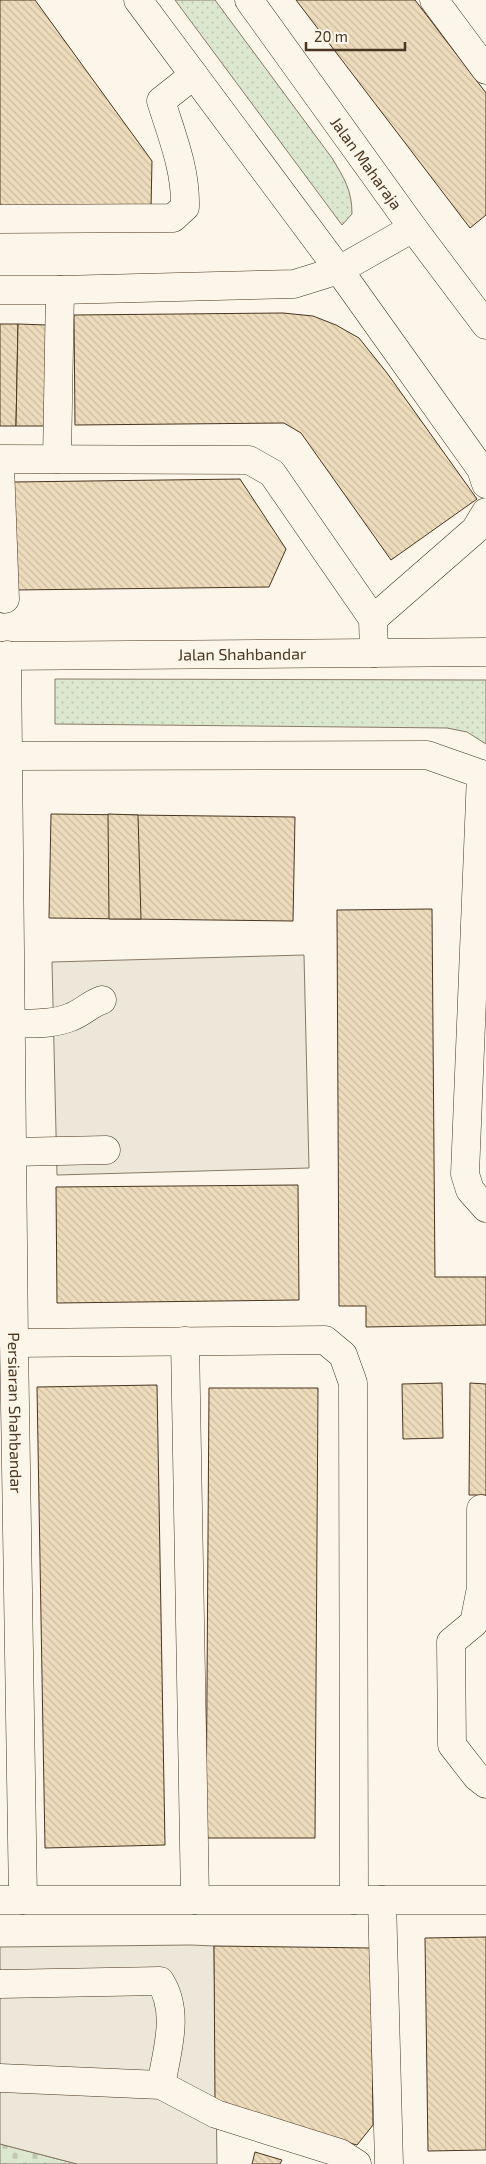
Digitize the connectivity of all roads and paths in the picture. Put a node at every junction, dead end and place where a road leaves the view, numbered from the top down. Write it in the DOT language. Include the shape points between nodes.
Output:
graph roads {
  1 [pos="138,0"];
  2 [pos="249,0"];
  3 [pos="434,0"];
  4 [pos="486,70"];
  5 [pos="194,75"];
  6 [pos="0,219"];
  7 [pos="413,228"];
  8 [pos="339,270"];
  9 [pos="0,290"];
  10 [pos="60,290"];
  11 [pos="486,325"];
  12 [pos="0,459"];
  13 [pos="57,459"];
  14 [pos="0,465"];
  15 [pos="486,484"];
  16 [pos="486,512"];
  17 [pos="5,599"];
  18 [pos="372,618"];
  19 [pos="486,652"];
  20 [pos="374,653"];
  21 [pos="4,656"];
  22 [pos="8,756"];
  23 [pos="483,778"];
  24 [pos="102,1000"];
  25 [pos="12,1024"];
  26 [pos="106,1150"];
  27 [pos="12,1152"];
  28 [pos="486,1208"];
  29 [pos="185,1341"];
  30 [pos="14,1343"];
  31 [pos="481,1509"];
  32 [pos="486,1784"];
  33 [pos="11,1900"];
  34 [pos="195,1900"];
  35 [pos="354,1900"];
  36 [pos="382,1900"];
  37 [pos="486,1900"];
  38 [pos="0,1984"];
  39 [pos="0,2078"];
  40 [pos="161,2085"];
  41 [pos="357,2164"];
  42 [pos="389,2164"];
  1 -- 5 [label="street"];
  2 -- 7 [label="street, Jalan Maharaja"];
  3 -- 4 [label="street"];
  5 -- 6 [label="street" via="161,101 186,186 185,207 173,218"];
  5 -- 8 [label="street"];
  7 -- 8 [label="street"];
  7 -- 11 [label="street, Jalan Maharaja"];
  8 -- 10 [label="street" via="294,284"];
  8 -- 15 [label="street" via="482,469"];
  9 -- 10 [label="street"];
  10 -- 13 [label="street"];
  12 -- 13 [label="street"];
  13 -- 18 [label="street" via="249,460 272,473"];
  14 -- 17 [label="street"];
  16 -- 18 [label="street" via="475,530"];
  18 -- 20 [label="street"];
  19 -- 20 [label="street, Jalan Shahbandar"];
  20 -- 21 [label="street, Jalan Shahbandar"];
  21 -- 22 [label="street, Persiaran Shahbandar"];
  22 -- 23 [label="street" via="427,755"];
  22 -- 25 [label="street, Persiaran Shahbandar"];
  23 -- 28 [label="street" via="465,1174 470,1190"];
  24 -- 25 [label="street" via="72,1017 54,1022"];
  25 -- 27 [label="street, Persiaran Shahbandar"];
  26 -- 27 [label="street"];
  27 -- 30 [label="street, Persiaran Shahbandar"];
  29 -- 30 [label="street"];
  29 -- 34 [label="street"];
  29 -- 35 [label="street" via="325,1340 343,1355 353,1383"];
  30 -- 33 [label="street, Persiaran Shahbandar"];
  31 -- 32 [label="street" via="481,1588 474,1623 451,1642 452,1745"];
  33 -- 34 [label="street"];
  34 -- 35 [label="street"];
  35 -- 36 [label="street"];
  36 -- 37 [label="street"];
  36 -- 42 [label="street"];
  38 -- 40 [label="street" via="160,1981 166,1991 171,2029"];
  39 -- 40 [label="street"];
  40 -- 41 [label="street" via="216,2114 340,2154"];
}
